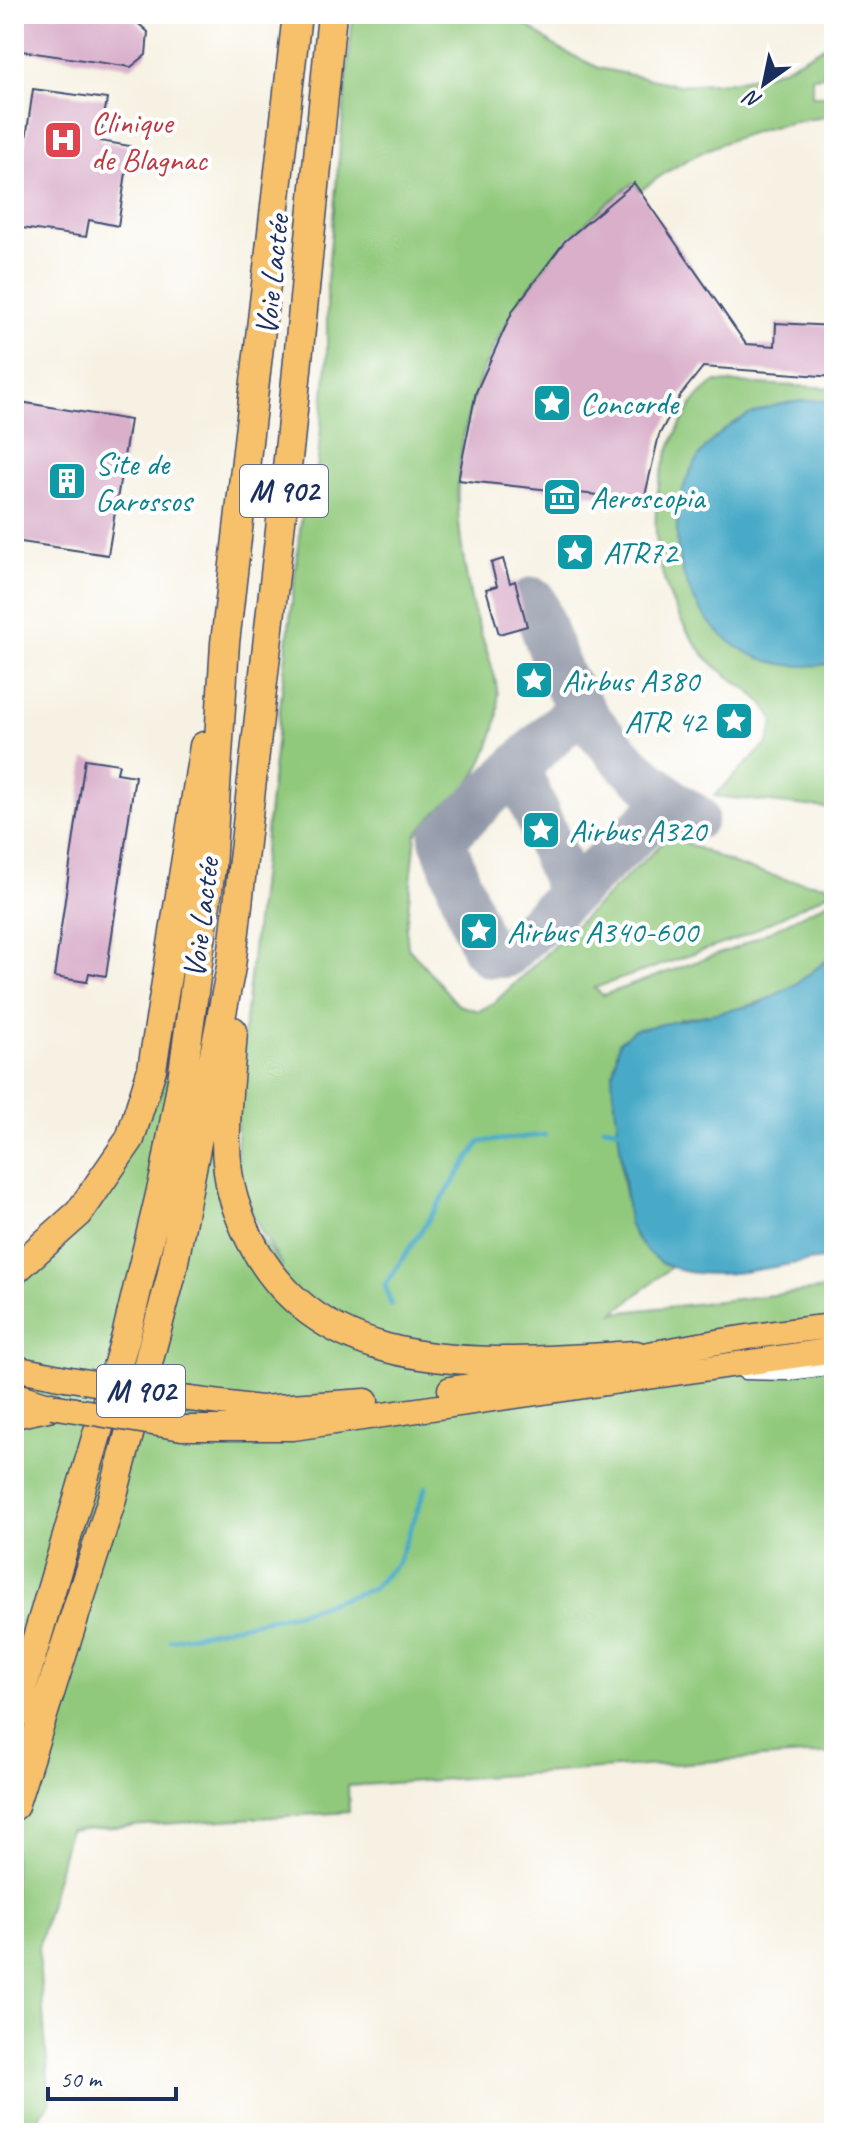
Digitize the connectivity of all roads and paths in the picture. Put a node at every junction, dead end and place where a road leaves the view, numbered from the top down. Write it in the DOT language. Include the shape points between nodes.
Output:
graph roads {
  1 [pos="297,14"];
  2 [pos="332,14"];
  3 [pos="225,643"];
  4 [pos="231,967"];
  5 [pos="14,1271"];
  6 [pos="834,1326"];
  7 [pos="834,1350"];
  8 [pos="636,1355"];
  9 [pos="834,1365"];
  10 [pos="735,1366"];
  11 [pos="14,1368"];
  12 [pos="14,1394"];
  13 [pos="52,1406"];
  14 [pos="14,1414"];
  15 [pos="14,1716"];
  16 [pos="14,1806"];
  1 -- 3 [label="highway, Voie Lactée / M 902"];
  2 -- 4 [label="highway, Voie Lactée / M 902"];
  3 -- 5 [label="highway" via="195,789 152,1069 130,1139 79,1213"];
  3 -- 15 [label="highway, Voie Lactée / M 902" via="211,868 164,1178 126,1336"];
  4 -- 8 [label="highway" via="235,1011 226,1135 234,1199 264,1265 317,1319 384,1349 437,1360 495,1363"];
  4 -- 16 [label="highway, Voie Lactée / M 902" via="171,1277 111,1502"];
  6 -- 8 [label="main road"];
  7 -- 10 [label="main road"];
  8 -- 11 [label="main road, bridge" via="573,1371 334,1405 260,1408"];
  9 -- 10 [label="street" via="750,1372"];
  10 -- 13 [label="main road, bridge" via="293,1428 182,1428"];
  12 -- 13 [label="main road"];
  13 -- 14 [label="highway"];
}
